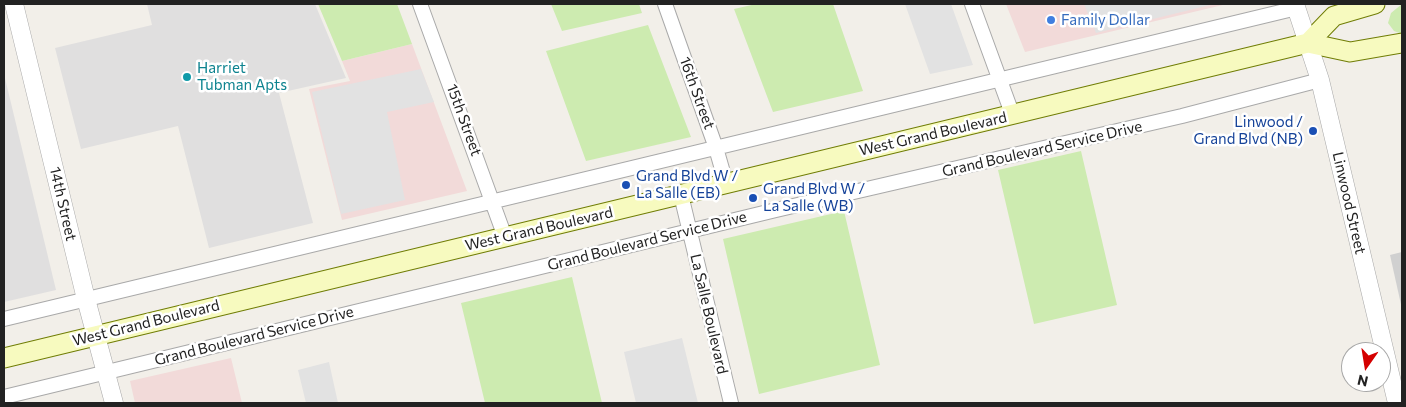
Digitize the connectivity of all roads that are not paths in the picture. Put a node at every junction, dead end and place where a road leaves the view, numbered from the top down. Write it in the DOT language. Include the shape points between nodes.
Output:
graph roads {
  1 [pos="14,4"];
  2 [pos="420,4"];
  3 [pos="665,4"];
  4 [pos="972,4"];
  5 [pos="1375,4"];
  6 [pos="1296,6"];
  7 [pos="1308,43"];
  8 [pos="1402,43"];
  9 [pos="1000,79"];
  10 [pos="1320,80"];
  11 [pos="1013,116"];
  12 [pos="716,148"];
  13 [pos="726,183"];
  14 [pos="681,195"];
  15 [pos="494,201"];
  16 [pos="689,231"];
  17 [pos="506,237"];
  18 [pos="86,300"];
  19 [pos="4,319"];
  20 [pos="97,336"];
  21 [pos="4,358"];
  22 [pos="107,372"];
  23 [pos="1396,374"];
  24 [pos="4,397"];
  25 [pos="114,403"];
  26 [pos="731,403"];
  27 [pos="1397,403"];
  1 -- 18 [label="street, 14th Street"];
  2 -- 15 [label="street, 15th Street"];
  3 -- 12 [label="street, 16th Street"];
  4 -- 9 [label="street"];
  5 -- 7 [label="main road" via="1334,16"];
  6 -- 7 [label="street, Linwood Street"];
  6 -- 9 [label="street"];
  7 -- 8 [label="main road, West Grand Boulevard" via="1350,52"];
  7 -- 10 [label="street, Linwood Street"];
  7 -- 11 [label="main road, West Grand Boulevard"];
  9 -- 11 [label="street"];
  9 -- 12 [label="street"];
  10 -- 16 [label="street, Grand Boulevard Service Drive" via="1182,116"];
  10 -- 23 [label="street, Linwood Street"];
  11 -- 13 [label="main road, West Grand Boulevard"];
  12 -- 13 [label="street, 16th Street"];
  12 -- 15 [label="street"];
  13 -- 14 [label="main road, West Grand Boulevard"];
  14 -- 16 [label="street, La Salle Boulevard"];
  14 -- 17 [label="main road, West Grand Boulevard"];
  15 -- 17 [label="street, 15th Street"];
  15 -- 18 [label="street"];
  16 -- 22 [label="street, Grand Boulevard Service Drive"];
  16 -- 26 [label="street, La Salle Boulevard"];
  17 -- 20 [label="main road, West Grand Boulevard"];
  18 -- 19 [label="street"];
  18 -- 20 [label="street, 14th Street"];
  20 -- 21 [label="main road, West Grand Boulevard"];
  20 -- 22 [label="street, 14th Street"];
  22 -- 24 [label="street, Grand Boulevard Service Drive"];
  22 -- 25 [label="street, 14th Street"];
  23 -- 27 [label="street, Linwood Street"];
}
